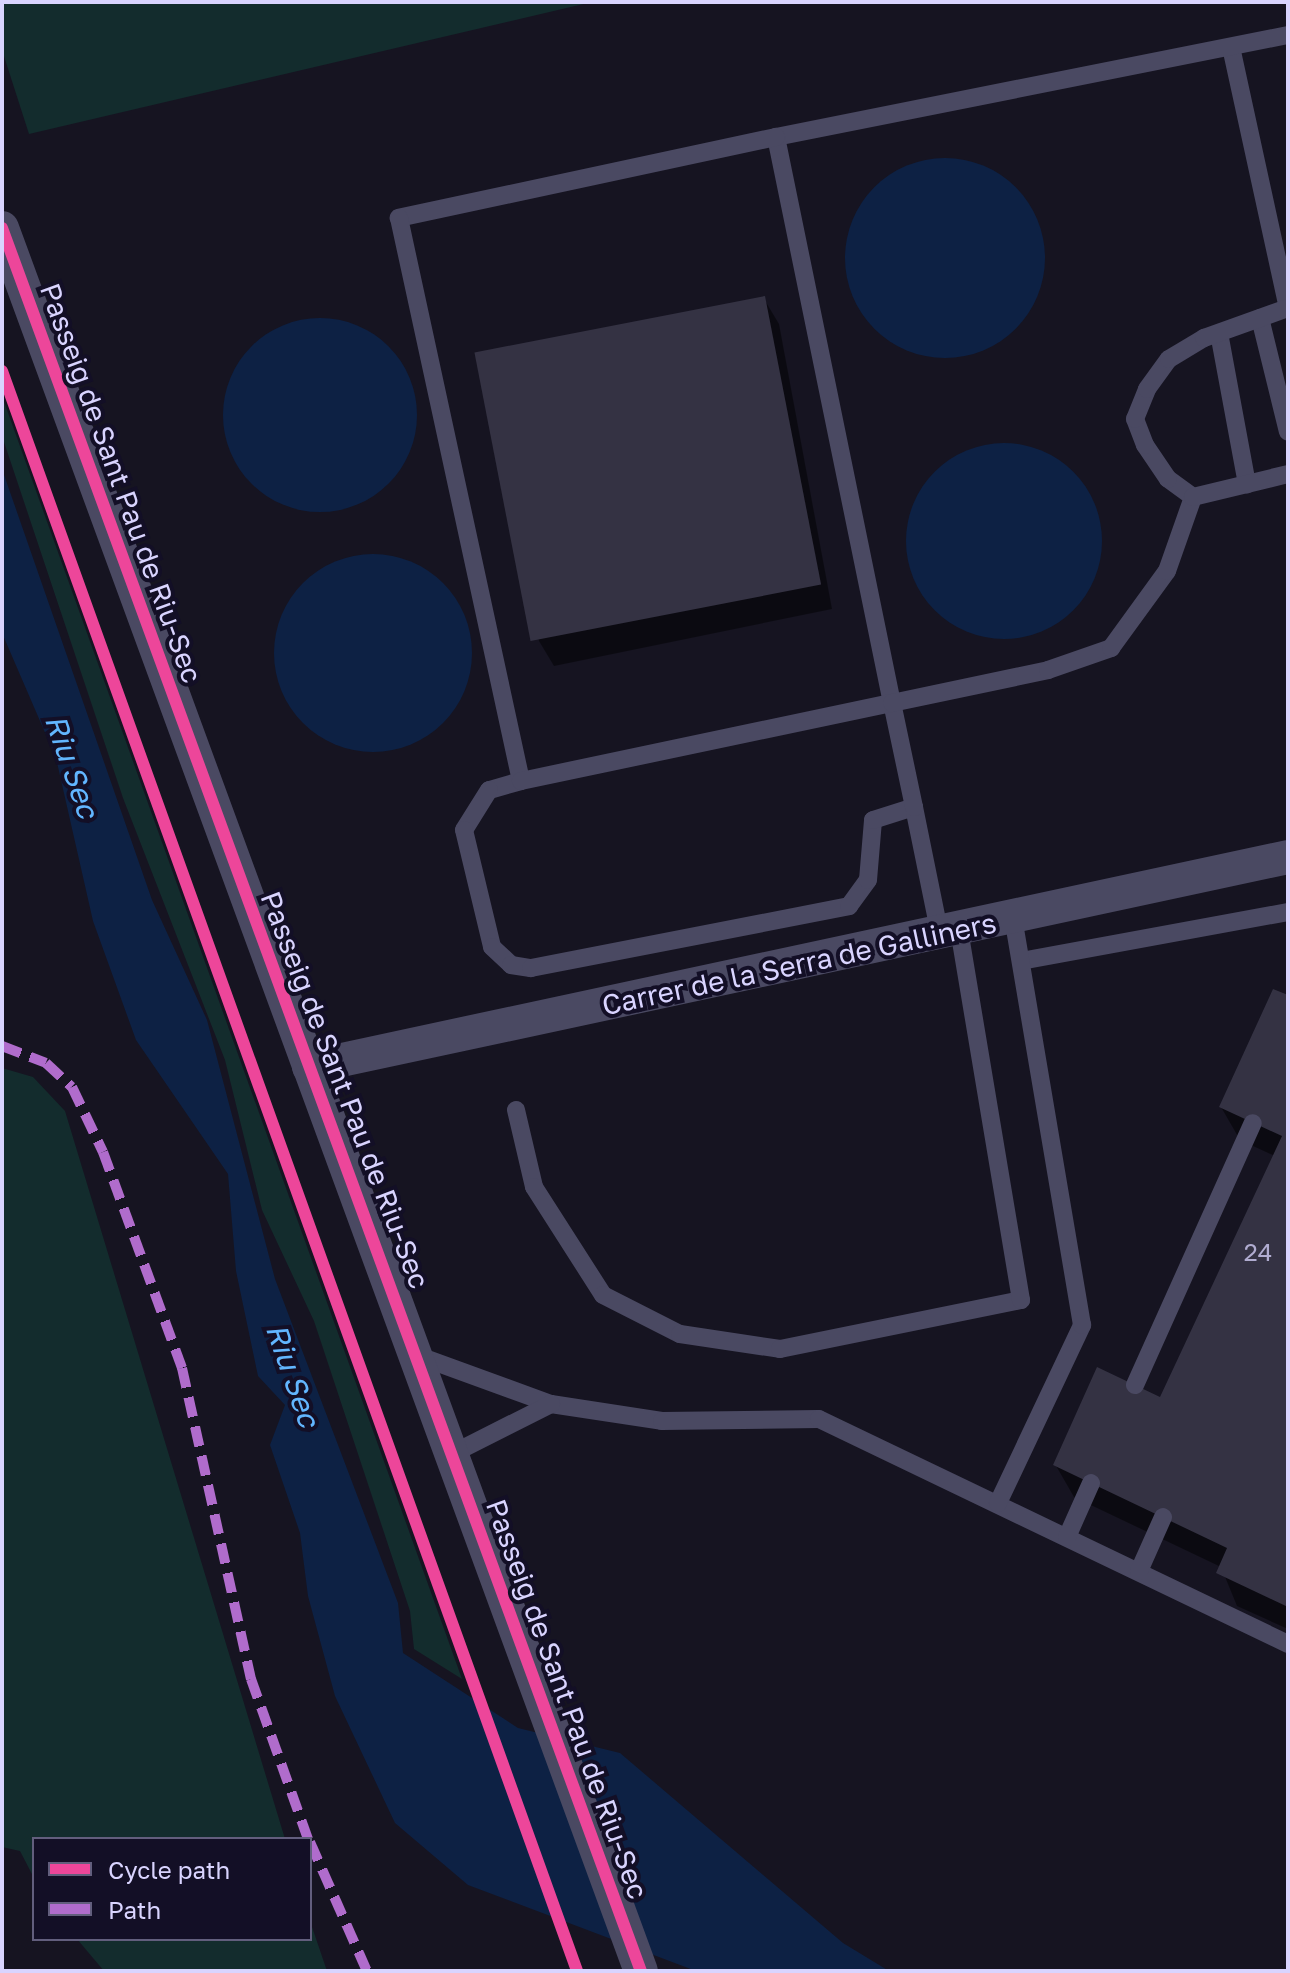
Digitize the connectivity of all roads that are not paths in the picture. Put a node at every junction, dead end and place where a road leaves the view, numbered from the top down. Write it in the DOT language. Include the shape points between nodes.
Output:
graph roads {
  1 [pos="1288,35"];
  2 [pos="1231,47"];
  3 [pos="776,137"];
  4 [pos="2,228"];
  5 [pos="1288,308"];
  6 [pos="1260,318"];
  7 [pos="1219,333"];
  8 [pos="1288,432"];
  9 [pos="1288,474"];
  10 [pos="1247,484"];
  11 [pos="1193,497"];
  12 [pos="892,703"];
  13 [pos="521,781"];
  14 [pos="914,807"];
  15 [pos="1288,857"];
  16 [pos="1288,912"];
  17 [pos="1013,918"];
  18 [pos="950,933"];
  19 [pos="1021,961"];
  20 [pos="309,1067"];
  21 [pos="516,1110"];
  22 [pos="1253,1123"];
  23 [pos="419,1356"];
  24 [pos="1135,1385"];
  25 [pos="551,1404"];
  26 [pos="452,1454"];
  27 [pos="1091,1483"];
  28 [pos="998,1503"];
  29 [pos="1163,1517"];
  30 [pos="1067,1537"];
  31 [pos="1139,1571"];
  32 [pos="1288,1644"];
  33 [pos="641,1971"];
  1 -- 2 [label="lane"];
  2 -- 3 [label="lane"];
  2 -- 5 [label="lane"];
  3 -- 12 [label="lane"];
  3 -- 13 [label="lane" via="399,218"];
  4 -- 20 [label="street, Passeig de Sant Pau de Riu-Sec"];
  5 -- 6 [label="lane"];
  6 -- 7 [label="lane"];
  6 -- 8 [label="lane"];
  7 -- 10 [label="lane"];
  7 -- 11 [label="lane" via="1169,359 1135,419 1168,479"];
  9 -- 10 [label="lane"];
  10 -- 11 [label="lane"];
  11 -- 12 [label="lane" via="1167,571 1111,648 1048,670"];
  12 -- 13 [label="lane"];
  12 -- 14 [label="lane"];
  13 -- 14 [label="lane" via="489,790 464,830 492,947 511,965 531,968 849,906 868,880 873,820"];
  14 -- 18 [label="lane"];
  15 -- 17 [label="street, Carrer de la Serra de Galliners"];
  16 -- 19 [label="lane"];
  17 -- 18 [label="street, Carrer de la Serra de Galliners"];
  17 -- 19 [label="lane"];
  18 -- 20 [label="street, Carrer de la Serra de Galliners"];
  18 -- 21 [label="lane" via="1021,1300 780,1349 680,1334 603,1295 534,1187"];
  19 -- 28 [label="lane" via="1082,1325"];
  20 -- 23 [label="street, Passeig de Sant Pau de Riu-Sec"];
  22 -- 24 [label="lane"];
  23 -- 25 [label="lane"];
  23 -- 26 [label="street, Passeig de Sant Pau de Riu-Sec"];
  25 -- 26 [label="lane"];
  25 -- 28 [label="lane" via="662,1421 819,1419"];
  26 -- 33 [label="street, Passeig de Sant Pau de Riu-Sec"];
  27 -- 30 [label="lane"];
  28 -- 30 [label="lane"];
  29 -- 31 [label="lane"];
  30 -- 31 [label="lane"];
  31 -- 32 [label="lane"];
}
